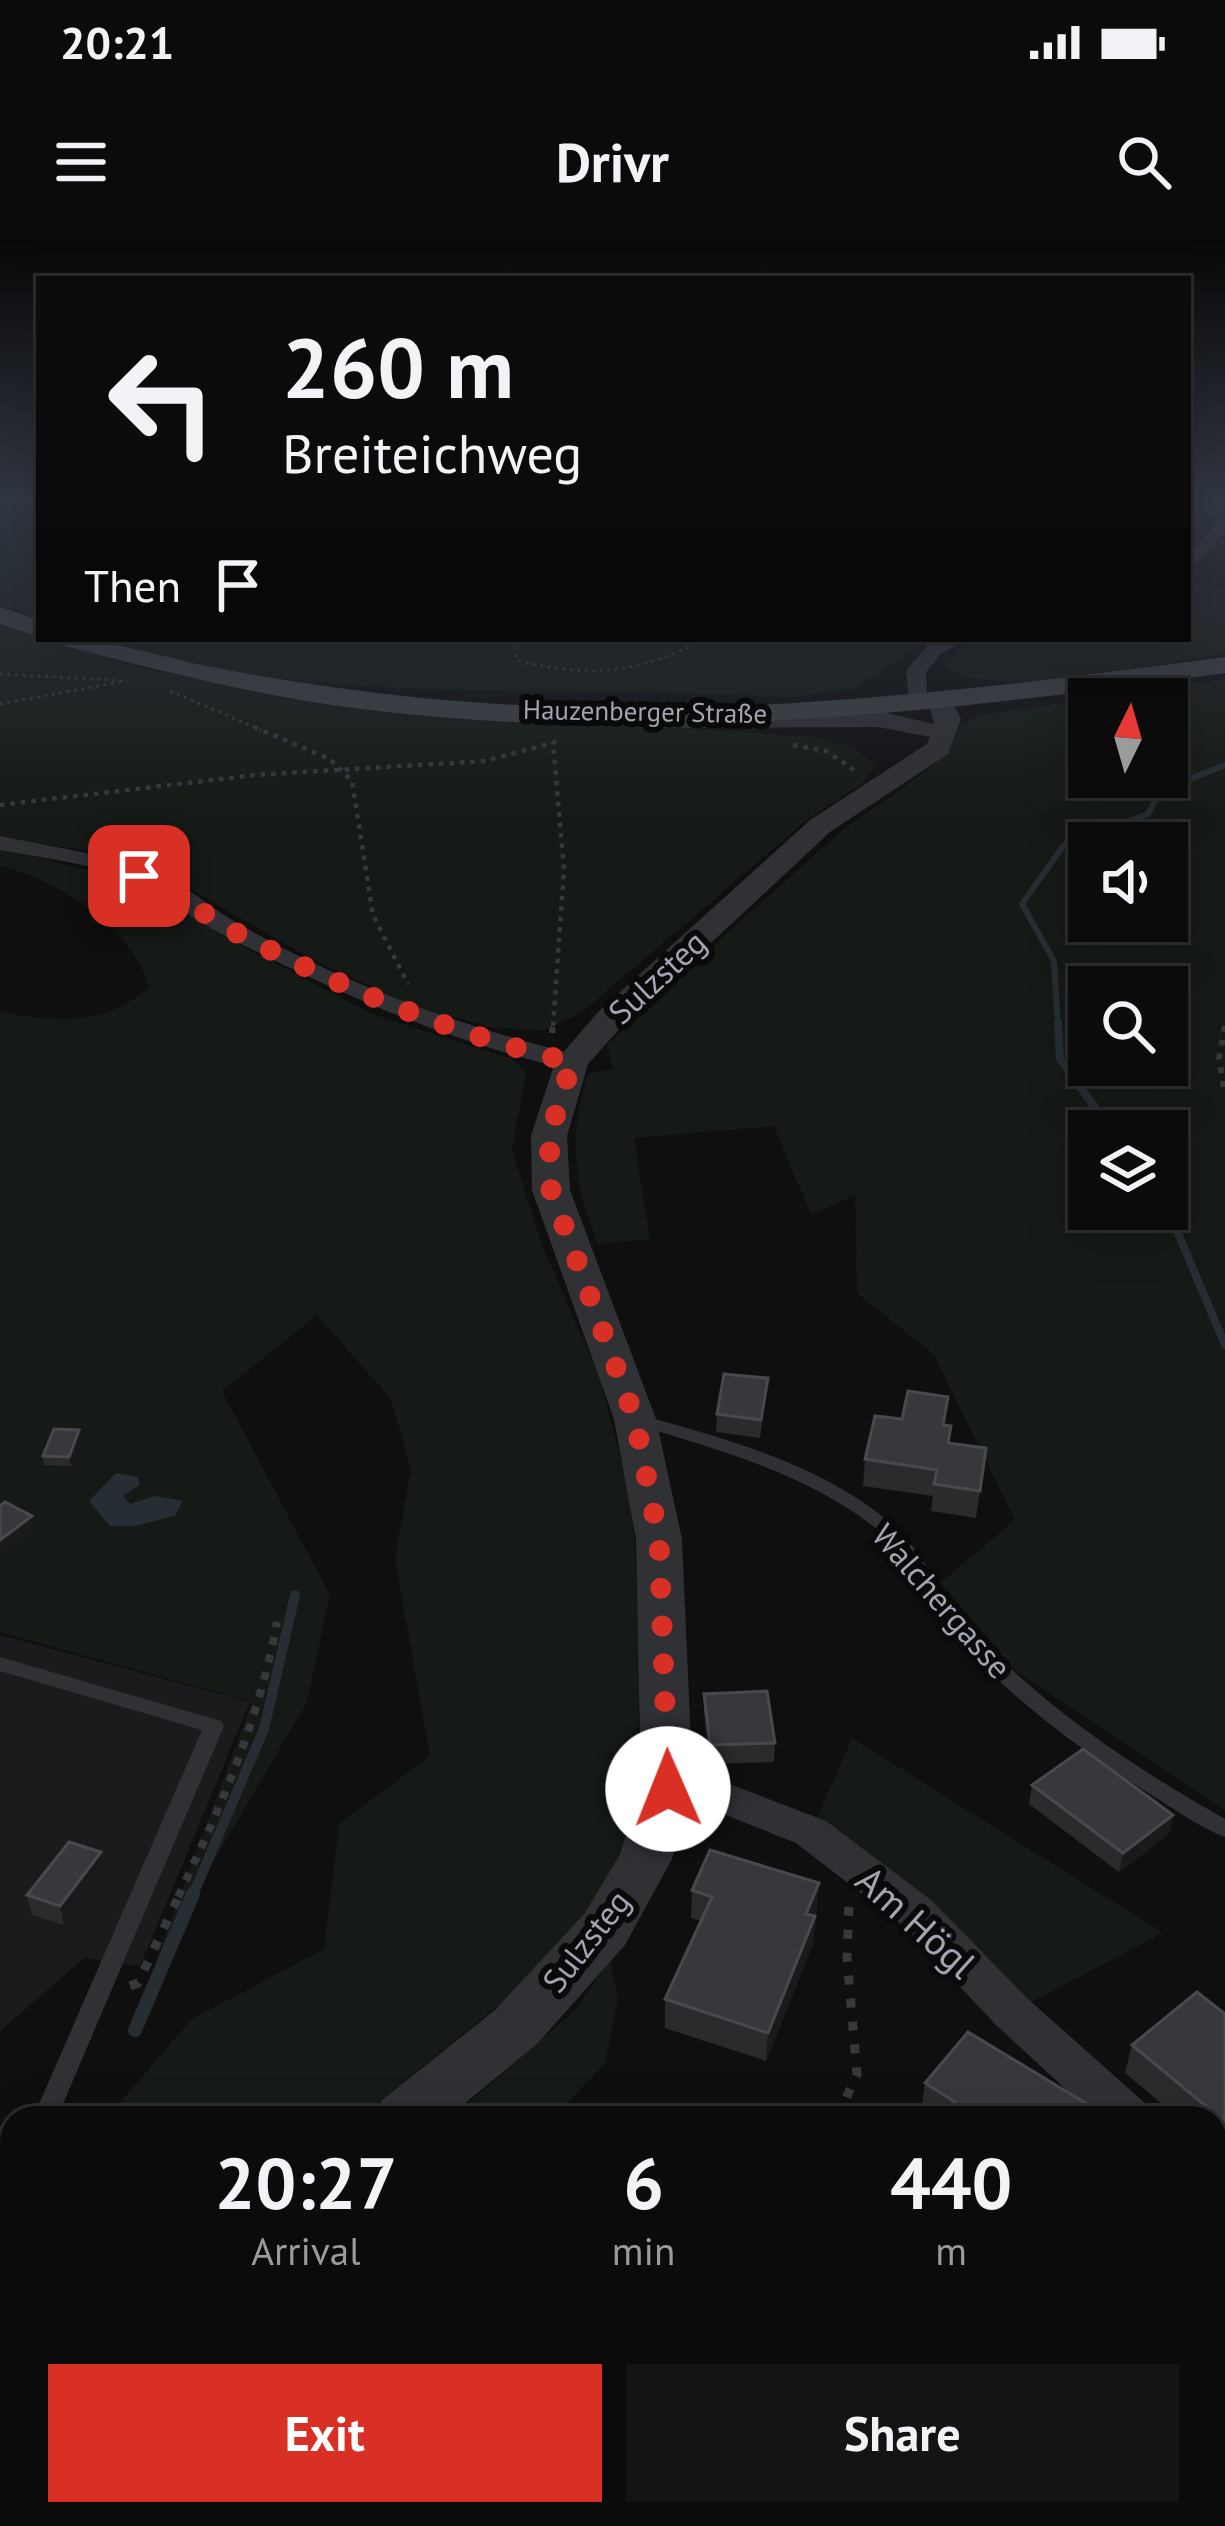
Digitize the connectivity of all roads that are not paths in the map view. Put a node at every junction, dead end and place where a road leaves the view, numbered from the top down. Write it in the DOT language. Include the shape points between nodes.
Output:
graph roads {
  1 [pos="0,615"];
  2 [pos="36,628"];
  3 [pos="83,642"];
  4 [pos="953,642"];
  5 [pos="1225,665"];
  6 [pos="931,722"];
  7 [pos="0,843"];
  8 [pos="572,1062"];
  9 [pos="635,1419"];
  10 [pos="0,1664"];
  11 [pos="668,1789"];
  12 [pos="1225,1829"];
  13 [pos="50,2106"];
  14 [pos="418,2106"];
  15 [pos="1117,2106"];
  1 -- 2 [label="main road"];
  3 -- 6 [label="main road, Hauzenberger Straße" via="280,688 424,704"];
  4 -- 6 [label="street" via="926,658"];
  5 -- 6 [label="main road, Hauzenberger Straße"];
  6 -- 8 [label="street, Sulzsteg"];
  7 -- 8 [label="street" via="113,866 165,886 318,973 505,1046"];
  8 -- 9 [label="street, Sulzsteg" via="549,1136 551,1190"];
  9 -- 11 [label="street, Sulzsteg" via="659,1539"];
  9 -- 12 [label="lane, Walchergasse" via="772,1466 884,1526 945,1615 1007,1681"];
  10 -- 13 [label="lane" via="214,1726"];
  11 -- 14 [label="street, Sulzsteg" via="645,1859 605,1929 516,2027"];
  11 -- 15 [label="street, Am Högl" via="727,1798 811,1832 916,1912"];
}
